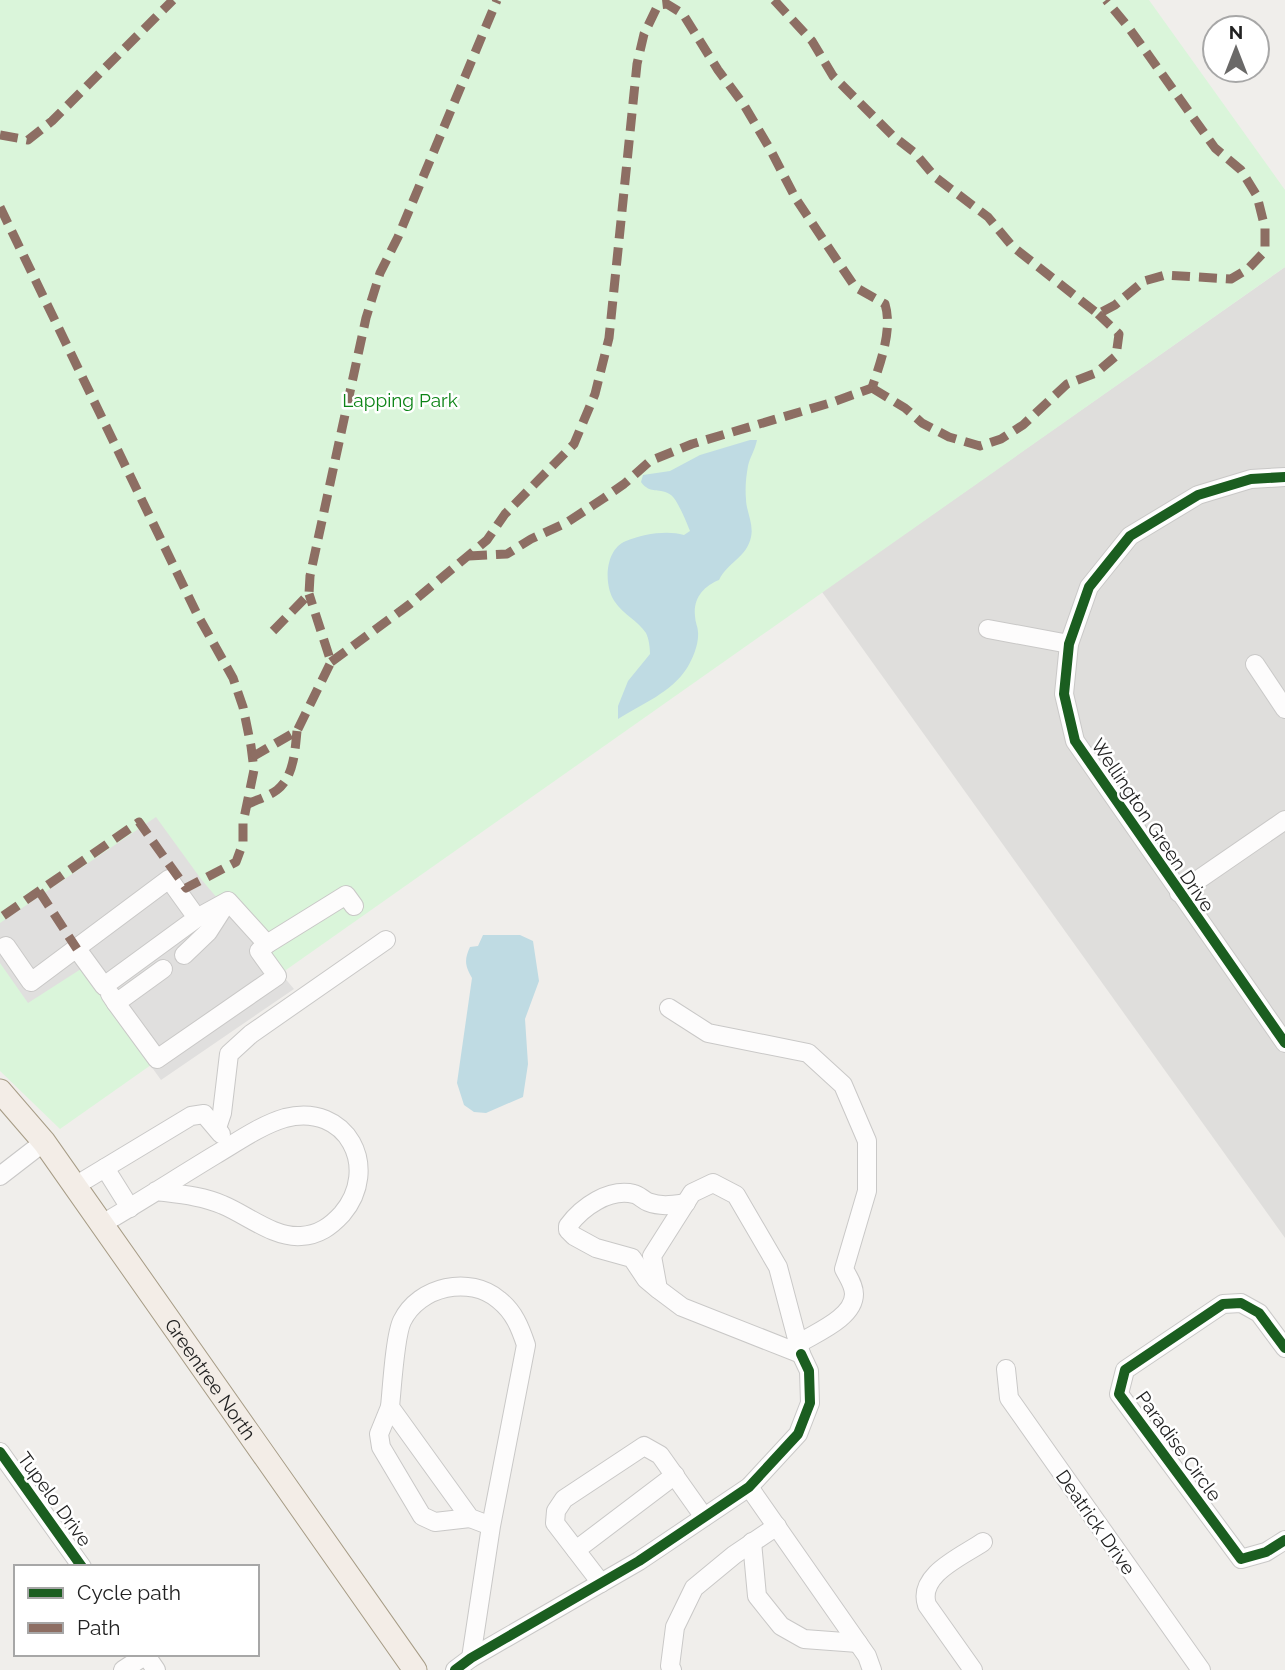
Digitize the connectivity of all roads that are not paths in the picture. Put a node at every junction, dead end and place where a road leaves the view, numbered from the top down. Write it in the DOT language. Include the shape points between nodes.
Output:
graph roads {
  1 [pos="1285,477"];
  2 [pos="988,629"];
  3 [pos="1069,644"];
  4 [pos="1255,664"];
  5 [pos="1285,709"];
  6 [pos="1285,820"];
  7 [pos="1179,893"];
  8 [pos="228,901"];
  9 [pos="354,906"];
  10 [pos="197,918"];
  11 [pos="386,940"];
  12 [pos="267,944"];
  13 [pos="6,946"];
  14 [pos="77,948"];
  15 [pos="184,955"];
  16 [pos="163,969"];
  17 [pos="104,986"];
  18 [pos="116,1003"];
  19 [pos="669,1009"];
  20 [pos="1279,1021"];
  21 [pos="1285,1043"];
  22 [pos="0,1091"];
  23 [pos="217,1128"];
  24 [pos="44,1142"];
  25 [pos="229,1147"];
  26 [pos="106,1168"];
  27 [pos="0,1175"];
  28 [pos="75,1186"];
  29 [pos="156,1192"];
  30 [pos="686,1203"];
  31 [pos="130,1208"];
  32 [pos="102,1224"];
  33 [pos="658,1289"];
  34 [pos="1285,1348"];
  35 [pos="799,1349"];
  36 [pos="1006,1369"];
  37 [pos="390,1406"];
  38 [pos="0,1452"];
  39 [pos="675,1475"];
  40 [pos="750,1487"];
  41 [pos="705,1517"];
  42 [pos="470,1518"];
  43 [pos="776,1526"];
  44 [pos="491,1527"];
  45 [pos="1285,1540"];
  46 [pos="752,1542"];
  47 [pos="983,1542"];
  48 [pos="576,1550"];
  49 [pos="81,1565"];
  50 [pos="601,1583"];
  51 [pos="858,1643"];
  52 [pos="144,1656"];
  53 [pos="471,1658"];
  54 [pos="123,1670"];
  55 [pos="415,1670"];
  56 [pos="455,1670"];
  57 [pos="672,1670"];
  58 [pos="872,1670"];
  59 [pos="973,1670"];
  60 [pos="1201,1670"];
  1 -- 3 [label="street, Wellington Green Drive" via="1251,479 1198,495 1130,536 1089,587"];
  2 -- 3 [label="street"];
  3 -- 7 [label="street, Wellington Green Drive" via="1064,694 1074,741"];
  4 -- 5 [label="street"];
  6 -- 7 [label="street"];
  7 -- 20 [label="street, Wellington Green Drive"];
  8 -- 10 [label="street"];
  8 -- 12 [label="street"];
  8 -- 15 [label="street" via="208,932"];
  9 -- 12 [label="street" via="346,895"];
  10 -- 14 [label="street" via="169,879"];
  10 -- 17 [label="street"];
  11 -- 23 [label="street" via="251,1034 229,1055"];
  12 -- 18 [label="street" via="258,951 276,976 157,1059"];
  13 -- 14 [label="street" via="31,982"];
  14 -- 17 [label="street"];
  16 -- 18 [label="street"];
  17 -- 18 [label="street"];
  19 -- 35 [label="street" via="708,1033 808,1053 843,1085 867,1141 867,1191 844,1269 853,1285 853,1303"];
  20 -- 21 [label="street, Wellington Green Drive"];
  22 -- 24 [label="main road, Greentree North"];
  23 -- 25 [label="street"];
  23 -- 26 [label="street" via="204,1114 191,1116"];
  24 -- 27 [label="street"];
  24 -- 28 [label="main road, Greentree North"];
  25 -- 29 [label="street"];
  25 -- 29 [label="street" via="285,1119 327,1120 352,1143 358,1159 357,1192 334,1223 300,1237 275,1231 222,1204"];
  26 -- 28 [label="street"];
  26 -- 31 [label="street"];
  28 -- 32 [label="main road, Greentree North"];
  29 -- 31 [label="street"];
  30 -- 33 [label="street" via="652,1256"];
  30 -- 33 [label="street" via="665,1206 634,1194 614,1194 590,1205 569,1226 574,1236 585,1242 632,1258"];
  30 -- 35 [label="street" via="692,1194 713,1183 736,1195 778,1267"];
  31 -- 32 [label="street"];
  32 -- 55 [label="main road, Greentree North"];
  33 -- 35 [label="street" via="682,1307"];
  34 -- 45 [label="street, Paradise Circle" via="1259,1313 1241,1303 1223,1304 1125,1370 1119,1394 1241,1559"];
  35 -- 40 [label="street" via="809,1371 810,1403 798,1434"];
  36 -- 60 [label="street, Deatrick Drive" via="1009,1398"];
  37 -- 42 [label="street"];
  37 -- 42 [label="street" via="379,1434 380,1447 422,1516 435,1522"];
  37 -- 44 [label="street" via="402,1321 420,1299 444,1287 477,1287 499,1299 516,1318 526,1345"];
  38 -- 49 [label="street, Tupelo Drive"];
  39 -- 41 [label="street"];
  39 -- 48 [label="street"];
  39 -- 48 [label="street" via="660,1455 644,1446 564,1499 555,1523"];
  40 -- 41 [label="street"];
  40 -- 43 [label="street"];
  41 -- 50 [label="street"];
  42 -- 44 [label="street"];
  43 -- 46 [label="street"];
  43 -- 51 [label="street"];
  44 -- 53 [label="street"];
  46 -- 51 [label="street" via="757,1596 781,1626 804,1639"];
  46 -- 57 [label="street" via="694,1588 674,1627"];
  47 -- 59 [label="street" via="931,1577 924,1596"];
  48 -- 50 [label="street"];
  50 -- 53 [label="street"];
  51 -- 58 [label="street"];
  52 -- 54 [label="street"];
  53 -- 56 [label="street"];
}
